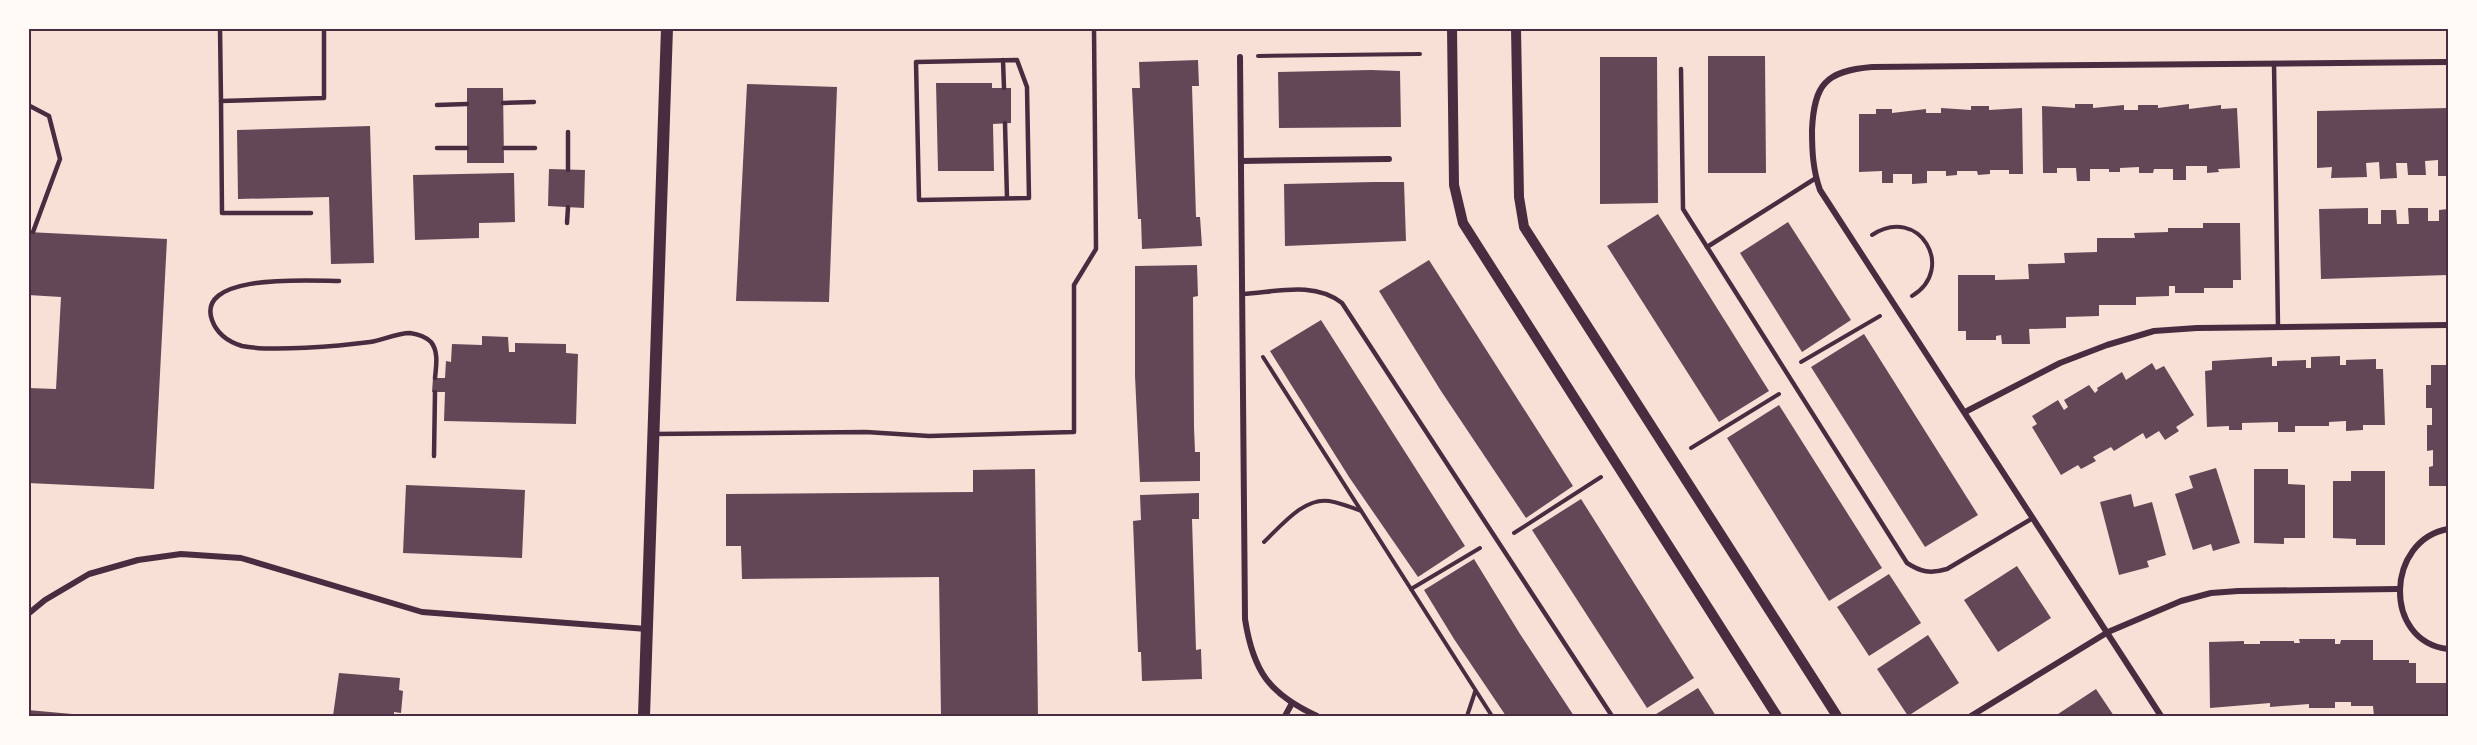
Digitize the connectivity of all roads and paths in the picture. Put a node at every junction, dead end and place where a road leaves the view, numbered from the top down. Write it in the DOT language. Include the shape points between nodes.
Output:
graph roads {
  1 [pos="220,28"];
  2 [pos="324,28"];
  3 [pos="667,28"];
  4 [pos="1094,28"];
  5 [pos="1452,28"];
  6 [pos="1516,28"];
  7 [pos="1420,54"];
  8 [pos="1240,57"];
  9 [pos="1003,60"];
  10 [pos="2448,62"];
  11 [pos="2274,63"];
  12 [pos="1681,69"];
  13 [pos="1004,88"];
  14 [pos="221,101"];
  15 [pos="534,102"];
  16 [pos="503,103"];
  17 [pos="466,104"];
  18 [pos="28,105"];
  19 [pos="437,105"];
  20 [pos="1005,123"];
  21 [pos="568,132"];
  22 [pos="438,148"];
  23 [pos="467,148"];
  24 [pos="504,148"];
  25 [pos="535,148"];
  26 [pos="1389,159"];
  27 [pos="1241,161"];
  28 [pos="568,170"];
  29 [pos="1816,178"];
  30 [pos="1007,198"];
  31 [pos="568,207"];
  32 [pos="311,213"];
  33 [pos="567,223"];
  34 [pos="33,232"];
  35 [pos="1707,247"];
  36 [pos="339,281"];
  37 [pos="1243,294"];
  38 [pos="2448,325"];
  39 [pos="1243,326"];
  40 [pos="2278,327"];
  41 [pos="435,378"];
  42 [pos="1794,385"];
  43 [pos="435,392"];
  44 [pos="1965,412"];
  45 [pos="653,434"];
  46 [pos="434,456"];
  47 [pos="1672,459"];
  48 [pos="1617,467"];
  49 [pos="1362,511"];
  50 [pos="2033,518"];
  51 [pos="2448,529"];
  52 [pos="1498,540"];
  53 [pos="1244,560"];
  54 [pos="1412,589"];
  55 [pos="2398,589"];
  56 [pos="28,614"];
  57 [pos="647,629"];
  58 [pos="2108,632"];
  59 [pos="2448,649"];
  60 [pos="1475,691"];
  61 [pos="1291,705"];
  62 [pos="644,717"];
  63 [pos="1285,717"];
  64 [pos="1317,717"];
  65 [pos="1467,717"];
  66 [pos="1492,717"];
  67 [pos="1612,717"];
  68 [pos="1777,717"];
  69 [pos="1837,717"];
  70 [pos="1971,717"];
  71 [pos="2161,717"];
  1 -- 14 [label="lane"];
  2 -- 14 [label="lane" via="324,98"];
  3 -- 45 [label="main road"];
  4 -- 45 [label="lane" via="1096,249 1074,285 1074,432 929,436 866,432"];
  5 -- 48 [label="street" via="1454,185 1463,223"];
  6 -- 47 [label="street" via="1519,205 1524,227"];
  7 -- 8 [label="path"];
  8 -- 27 [label="street"];
  9 -- 13 [label="lane"];
  9 -- 30 [label="lane" via="1017,60 1027,87 1029,198"];
  9 -- 30 [label="lane" via="916,62 919,200"];
  10 -- 11 [label="street"];
  11 -- 29 [label="street" via="1845,70 1831,77 1816,96 1812,151"];
  11 -- 40 [label="lane"];
  12 -- 35 [label="lane" via="1683,209"];
  14 -- 32 [label="lane" via="222,213"];
  15 -- 16 [label="lane"];
  17 -- 19 [label="lane"];
  18 -- 34 [label="lane" via="49,116 60,159"];
  20 -- 30 [label="lane"];
  21 -- 28 [label="lane"];
  22 -- 23 [label="lane"];
  24 -- 25 [label="lane"];
  26 -- 27 [label="street"];
  27 -- 37 [label="street"];
  29 -- 35 [label="lane"];
  29 -- 44 [label="street" via="1827,201"];
  31 -- 33 [label="lane"];
  35 -- 42 [label="lane"];
  36 -- 41 [label="lane" via="256,282 228,289 213,304 213,323 228,340 257,348 339,346 418,334 435,350"];
  37 -- 39 [label="street"];
  37 -- 52 [label="lane" via="1314,289 1329,293 1342,303"];
  38 -- 40 [label="street"];
  39 -- 49 [label="path"];
  39 -- 53 [label="street"];
  40 -- 44 [label="street" via="2171,328 2138,335 2060,363"];
  42 -- 47 [label="path"];
  42 -- 50 [label="lane" via="1907,563 1920,571 1934,573 1947,569"];
  43 -- 46 [label="lane"];
  44 -- 50 [label="street"];
  45 -- 57 [label="main road"];
  47 -- 69 [label="street"];
  48 -- 52 [label="path"];
  48 -- 68 [label="street"];
  49 -- 53 [label="path" via="1329,501 1310,503"];
  49 -- 54 [label="path"];
  50 -- 58 [label="street"];
  51 -- 55 [label="street" via="2432,534 2412,551"];
  52 -- 54 [label="path"];
  52 -- 67 [label="lane"];
  53 -- 61 [label="street" via="1248,639 1270,685"];
  54 -- 60 [label="path"];
  55 -- 58 [label="street" via="2211,593 2152,611"];
  55 -- 59 [label="street" via="2401,606 2414,631 2432,645"];
  56 -- 57 [label="street" via="89,574 138,560 181,554 241,558 422,612"];
  57 -- 62 [label="main road"];
  58 -- 70 [label="street"];
  58 -- 71 [label="street"];
  60 -- 65 [label="path"];
  60 -- 66 [label="path"];
  61 -- 63 [label="street"];
  61 -- 64 [label="street"];
}
